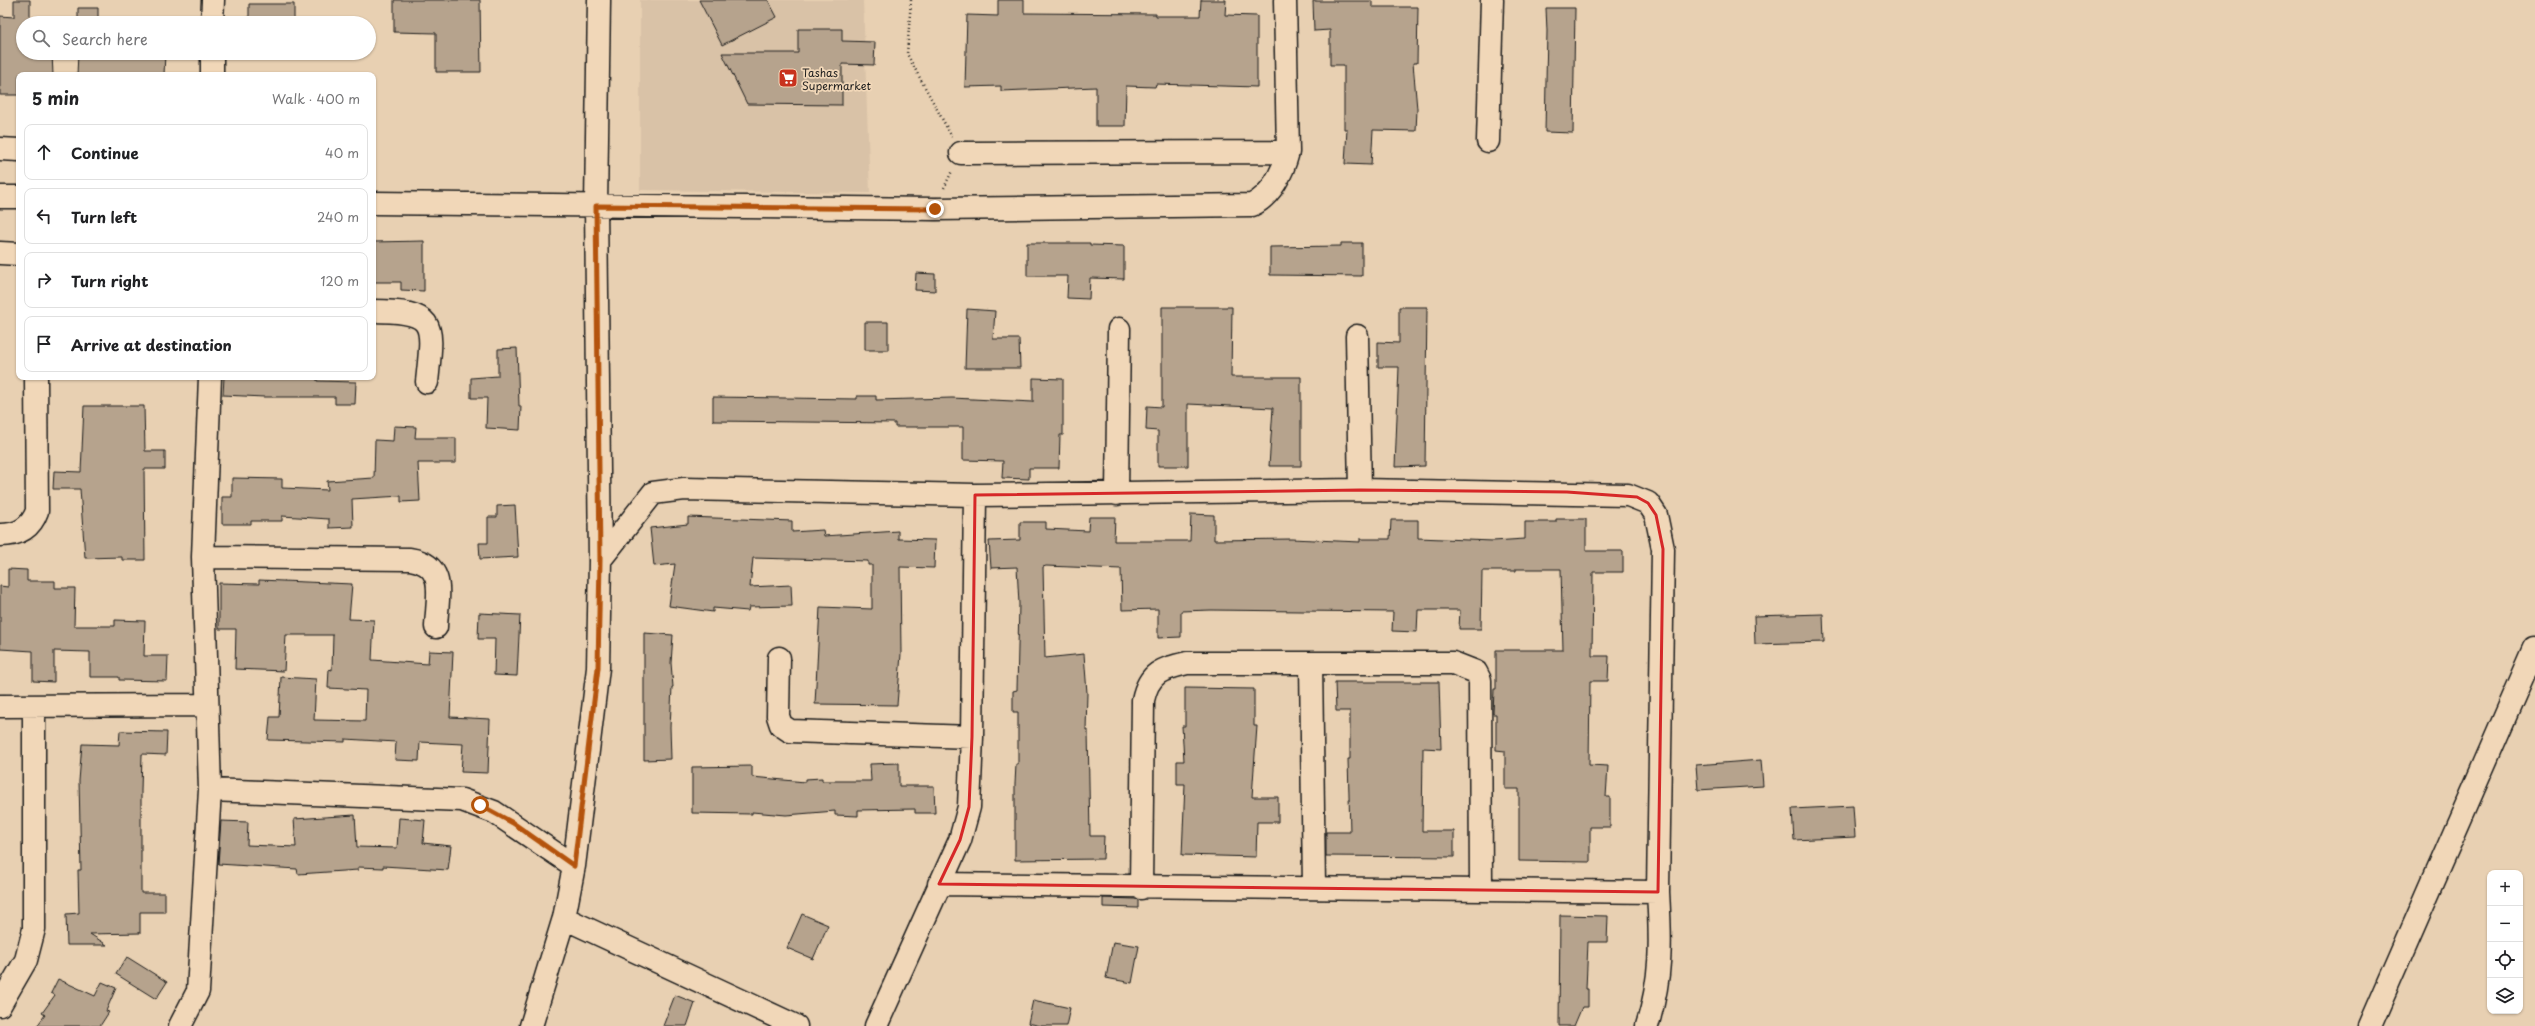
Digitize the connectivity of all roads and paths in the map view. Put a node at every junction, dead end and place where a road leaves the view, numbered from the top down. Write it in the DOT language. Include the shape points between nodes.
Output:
graph roads {
  1 [pos="213,0"];
  2 [pos="599,0"];
  3 [pos="911,0"];
  4 [pos="1285,0"];
  5 [pos="1492,0"];
  6 [pos="212,16"];
  7 [pos="212,60"];
  8 [pos="212,72"];
  9 [pos="1488,140"];
  10 [pos="0,150"];
  11 [pos="16,150"];
  12 [pos="1288,152"];
  13 [pos="961,153"];
  14 [pos="0,197"];
  15 [pos="16,197"];
  16 [pos="376,203"];
  17 [pos="596,206"];
  18 [pos="935,209"];
  19 [pos="0,254"];
  20 [pos="16,254"];
  21 [pos="376,312"];
  22 [pos="1119,329"];
  23 [pos="1357,336"];
  24 [pos="36,380"];
  25 [pos="210,380"];
  26 [pos="427,382"];
  27 [pos="1360,490"];
  28 [pos="975,494"];
  29 [pos="1117,494"];
  30 [pos="0,535"];
  31 [pos="203,557"];
  32 [pos="600,560"];
  33 [pos="436,627"];
  34 [pos="2535,648"];
  35 [pos="780,658"];
  36 [pos="1311,663"];
  37 [pos="206,705"];
  38 [pos="0,706"];
  39 [pos="34,707"];
  40 [pos="972,737"];
  41 [pos="210,790"];
  42 [pos="574,866"];
  43 [pos="939,884"];
  44 [pos="1314,887"];
  45 [pos="1141,888"];
  46 [pos="1481,888"];
  47 [pos="1658,892"];
  48 [pos="564,918"];
  49 [pos="0,1005"];
  50 [pos="180,1026"];
  51 [pos="531,1026"];
  52 [pos="796,1026"];
  53 [pos="876,1026"];
  54 [pos="1647,1026"];
  55 [pos="2370,1026"];
  1 -- 6 [label="street"];
  2 -- 17 [label="street"];
  3 -- 13 [label="path" via="907,54"];
  4 -- 12 [label="street"];
  5 -- 9 [label="street"];
  7 -- 8 [label="street"];
  10 -- 11 [label="street"];
  12 -- 13 [label="street"];
  12 -- 18 [label="street" via="1286,162 1268,194 1252,205"];
  13 -- 18 [label="path"];
  14 -- 15 [label="street"];
  16 -- 17 [label="street"];
  17 -- 18 [label="street"];
  17 -- 32 [label="street"];
  19 -- 20 [label="street"];
  21 -- 26 [label="street" via="413,314 426,324 431,340"];
  22 -- 29 [label="street"];
  23 -- 27 [label="street"];
  24 -- 30 [label="street" via="37,511 33,522 25,529 11,535"];
  25 -- 31 [label="street"];
  27 -- 29 [label="street"];
  27 -- 47 [label="street" via="1628,495 1648,503 1656,515 1663,549"];
  28 -- 29 [label="street"];
  28 -- 32 [label="street" via="665,490 653,493 643,503"];
  28 -- 40 [label="street"];
  31 -- 33 [label="street" via="422,561 437,575"];
  31 -- 37 [label="street"];
  32 -- 42 [label="street" via="595,699"];
  34 -- 55 [label="street"];
  35 -- 40 [label="street" via="778,716 781,725 790,731"];
  36 -- 44 [label="street"];
  36 -- 45 [label="street" via="1187,663 1169,667 1154,675 1146,687 1143,700"];
  36 -- 46 [label="street" via="1453,663 1476,672 1480,686"];
  37 -- 39 [label="street"];
  37 -- 41 [label="street"];
  38 -- 39 [label="street"];
  39 -- 49 [label="street" via="34,928 26,960"];
  40 -- 43 [label="street" via="969,807 960,840"];
  41 -- 42 [label="street" via="462,800 494,812"];
  41 -- 50 [label="street" via="199,985 190,1010"];
  42 -- 48 [label="street"];
  43 -- 45 [label="street"];
  43 -- 53 [label="street"];
  44 -- 45 [label="street"];
  44 -- 46 [label="street"];
  46 -- 47 [label="street"];
  47 -- 54 [label="street" via="1661,943 1659,974"];
  48 -- 51 [label="street"];
  48 -- 52 [label="street"];
}
